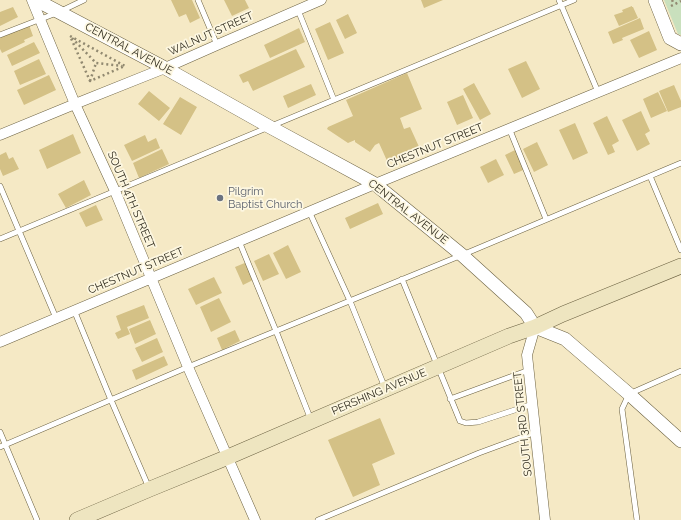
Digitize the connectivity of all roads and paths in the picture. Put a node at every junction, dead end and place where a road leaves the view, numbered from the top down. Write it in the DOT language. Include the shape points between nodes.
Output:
graph roads {
  1 [pos="32,0"];
  2 [pos="36,0"];
  3 [pos="84,0"];
  4 [pos="198,0"];
  5 [pos="321,0"];
  6 [pos="574,0"];
  7 [pos="654,0"];
  8 [pos="672,0"];
  9 [pos="560,3"];
  10 [pos="674,4"];
  11 [pos="298,10"];
  12 [pos="59,12"];
  13 [pos="40,19"];
  14 [pos="0,36"];
  15 [pos="70,36"];
  16 [pos="681,44"];
  17 [pos="217,45"];
  18 [pos="681,58"];
  19 [pos="96,63"];
  20 [pos="125,66"];
  21 [pos="165,68"];
  22 [pos="90,81"];
  23 [pos="598,92"];
  24 [pos="334,100"];
  25 [pos="75,104"];
  26 [pos="270,127"];
  27 [pos="509,128"];
  28 [pos="0,135"];
  29 [pos="681,163"];
  30 [pos="650,176"];
  31 [pos="375,184"];
  32 [pos="0,186"];
  33 [pos="115,191"];
  34 [pos="309,211"];
  35 [pos="546,220"];
  36 [pos="19,231"];
  37 [pos="0,239"];
  38 [pos="239,241"];
  39 [pos="681,250"];
  40 [pos="462,255"];
  41 [pos="681,266"];
  42 [pos="152,278"];
  43 [pos="402,279"];
  44 [pos="350,301"];
  45 [pos="74,310"];
  46 [pos="56,318"];
  47 [pos="535,327"];
  48 [pos="276,331"];
  49 [pos="0,342"];
  50 [pos="188,367"];
  51 [pos="438,367"];
  52 [pos="529,370"];
  53 [pos="681,371"];
  54 [pos="385,389"];
  55 [pos="630,394"];
  56 [pos="450,398"];
  57 [pos="111,400"];
  58 [pos="533,404"];
  59 [pos="311,421"];
  60 [pos="0,432"];
  61 [pos="536,432"];
  62 [pos="681,440"];
  63 [pos="3,446"];
  64 [pos="228,457"];
  65 [pos="150,489"];
  66 [pos="37,520"];
  67 [pos="77,520"];
  68 [pos="255,520"];
  69 [pos="318,520"];
  70 [pos="545,520"];
  71 [pos="637,520"];
  1 -- 13 [label="street, SOUTH 4TH STREET"];
  2 -- 12 [label="street, CENTRAL AVENUE"];
  3 -- 12 [label="lane"];
  4 -- 17 [label="lane"];
  5 -- 11 [label="street, WALNUT STREET"];
  6 -- 9 [label="lane"];
  7 -- 16 [label="street" via="670,38"];
  8 -- 10 [label="path"];
  9 -- 23 [label="lane"];
  9 -- 24 [label="lane"];
  11 -- 17 [label="street, WALNUT STREET"];
  11 -- 24 [label="lane"];
  12 -- 13 [label="lane"];
  12 -- 21 [label="street, CENTRAL AVENUE"];
  13 -- 14 [label="lane"];
  13 -- 25 [label="street, SOUTH 4TH STREET"];
  15 -- 19 [label="path"];
  15 -- 20 [label="path"];
  15 -- 22 [label="path"];
  17 -- 21 [label="street, WALNUT STREET"];
  18 -- 23 [label="street, CHESTNUT STREET"];
  19 -- 20 [label="path"];
  19 -- 22 [label="path"];
  20 -- 22 [label="path"];
  21 -- 25 [label="street, WALNUT STREET"];
  21 -- 26 [label="street, CENTRAL AVENUE"];
  23 -- 27 [label="street, CHESTNUT STREET"];
  24 -- 26 [label="lane"];
  25 -- 28 [label="street, WALNUT STREET"];
  25 -- 33 [label="street, SOUTH 4TH STREET"];
  26 -- 31 [label="street, CENTRAL AVENUE"];
  26 -- 33 [label="lane"];
  27 -- 31 [label="street, CHESTNUT STREET"];
  27 -- 35 [label="lane"];
  29 -- 30 [label="lane"];
  30 -- 35 [label="lane"];
  30 -- 39 [label="lane"];
  31 -- 34 [label="street, CHESTNUT STREET"];
  31 -- 40 [label="street, CENTRAL AVENUE"];
  32 -- 36 [label="lane"];
  33 -- 36 [label="lane"];
  33 -- 42 [label="street, SOUTH 4TH STREET"];
  34 -- 38 [label="street, CHESTNUT STREET"];
  34 -- 44 [label="lane"];
  35 -- 40 [label="lane"];
  36 -- 37 [label="lane"];
  36 -- 46 [label="lane"];
  38 -- 42 [label="street, CHESTNUT STREET"];
  38 -- 48 [label="lane"];
  40 -- 43 [label="lane"];
  40 -- 47 [label="street, CENTRAL AVENUE" via="526,313"];
  41 -- 47 [label="main road, PERSHING AVENUE"];
  42 -- 45 [label="street, CHESTNUT STREET"];
  42 -- 50 [label="street, SOUTH 4TH STREET"];
  43 -- 44 [label="lane"];
  43 -- 51 [label="lane"];
  44 -- 48 [label="lane"];
  44 -- 54 [label="lane"];
  45 -- 46 [label="street, CHESTNUT STREET"];
  45 -- 57 [label="lane"];
  46 -- 49 [label="street, CHESTNUT STREET"];
  47 -- 51 [label="main road, PERSHING AVENUE"];
  47 -- 52 [label="street, SOUTH 3RD STREET" via="528,355"];
  47 -- 55 [label="street" via="565,339"];
  48 -- 50 [label="lane"];
  48 -- 59 [label="lane"];
  50 -- 57 [label="lane"];
  50 -- 64 [label="street, SOUTH 4TH STREET"];
  51 -- 54 [label="main road, PERSHING AVENUE"];
  51 -- 56 [label="lane"];
  52 -- 56 [label="lane"];
  52 -- 58 [label="street, SOUTH 3RD STREET"];
  53 -- 55 [label="lane"];
  54 -- 59 [label="main road, PERSHING AVENUE"];
  55 -- 62 [label="street"];
  55 -- 71 [label="lane" via="622,409"];
  56 -- 58 [label="lane" via="460,421 466,423 478,422"];
  57 -- 63 [label="lane"];
  57 -- 65 [label="lane"];
  58 -- 61 [label="street, SOUTH 3RD STREET"];
  59 -- 64 [label="main road, PERSHING AVENUE"];
  60 -- 63 [label="lane"];
  61 -- 69 [label="lane"];
  61 -- 70 [label="street, SOUTH 3RD STREET"];
  63 -- 66 [label="lane"];
  64 -- 65 [label="main road, PERSHING AVENUE"];
  64 -- 68 [label="street, SOUTH 4TH STREET"];
  65 -- 67 [label="main road, PERSHING AVENUE"];
}
